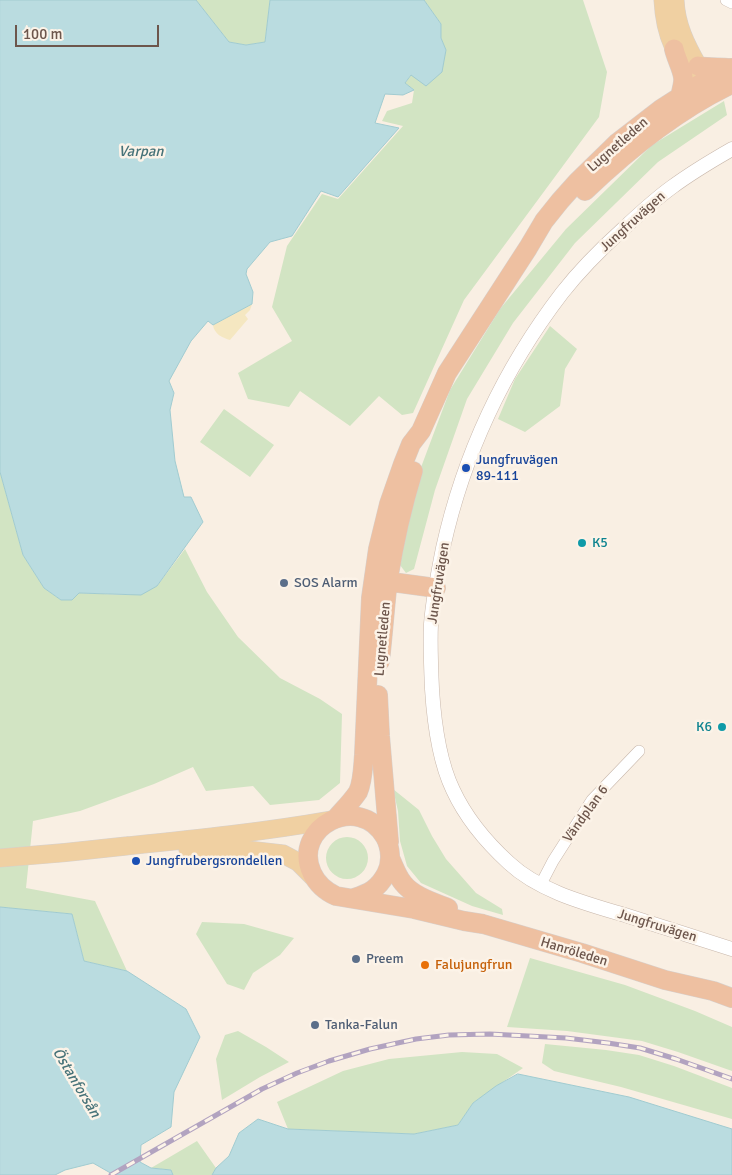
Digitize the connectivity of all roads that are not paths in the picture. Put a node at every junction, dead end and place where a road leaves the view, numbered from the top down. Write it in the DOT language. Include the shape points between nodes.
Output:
graph roads {
  1 [pos="663,0"];
  2 [pos="675,0"];
  3 [pos="726,0"];
  4 [pos="732,3"];
  5 [pos="674,49"];
  6 [pos="732,74"];
  7 [pos="702,83"];
  8 [pos="680,97"];
  9 [pos="732,149"];
  10 [pos="528,248"];
  11 [pos="381,581"];
  12 [pos="436,588"];
  13 [pos="639,752"];
  14 [pos="334,819"];
  15 [pos="390,854"];
  16 [pos="0,858"];
  17 [pos="0,866"];
  18 [pos="315,880"];
  19 [pos="541,884"];
  20 [pos="354,898"];
  21 [pos="483,924"];
  22 [pos="732,949"];
  23 [pos="666,980"];
  24 [pos="732,998"];
  25 [pos="732,1012"];
  1 -- 5 [label="main road" via="666,26"];
  2 -- 7 [label="main road" via="682,36"];
  3 -- 4 [label="street"];
  5 -- 7 [label="main road"];
  5 -- 8 [label="highway" via="683,76"];
  6 -- 7 [label="highway, Lugnetleden"];
  7 -- 8 [label="highway, Lugnetleden"];
  7 -- 10 [label="highway, Lugnetleden"];
  8 -- 10 [label="highway, Lugnetleden" via="596,162 560,200"];
  9 -- 12 [label="street, Jungfruvägen" via="669,189 634,218 582,270 534,331 496,396 478,437 452,510"];
  10 -- 11 [label="highway, Lugnetleden" via="447,373 421,431 411,444 378,549"];
  11 -- 12 [label="highway"];
  11 -- 14 [label="highway, Lugnetleden" via="370,626 364,755 359,790"];
  11 -- 15 [label="highway, Lugnetleden" via="378,703"];
  12 -- 19 [label="street, Jungfruvägen" via="431,622 433,708 449,780 476,828 512,865"];
  13 -- 19 [label="street, Vändplan 6" via="592,800"];
  14 -- 15 [label="highway" via="348,816 371,822 387,839"];
  14 -- 16 [label="main road" via="185,841"];
  14 -- 18 [label="highway" via="320,828 312,840 308,853 309,867"];
  15 -- 20 [label="highway" via="388,872 380,884"];
  15 -- 21 [label="highway, Hanröleden" via="399,877 411,891"];
  17 -- 18 [label="main road" via="38,866 164,851 239,849 283,854 298,862"];
  18 -- 20 [label="highway" via="331,894"];
  19 -- 22 [label="street, Jungfruvägen" via="578,900"];
  20 -- 21 [label="highway, Hanröleden"];
  21 -- 23 [label="highway, Hanröleden"];
  23 -- 24 [label="highway, Hanröleden"];
  23 -- 25 [label="highway, Hanröleden"];
}
